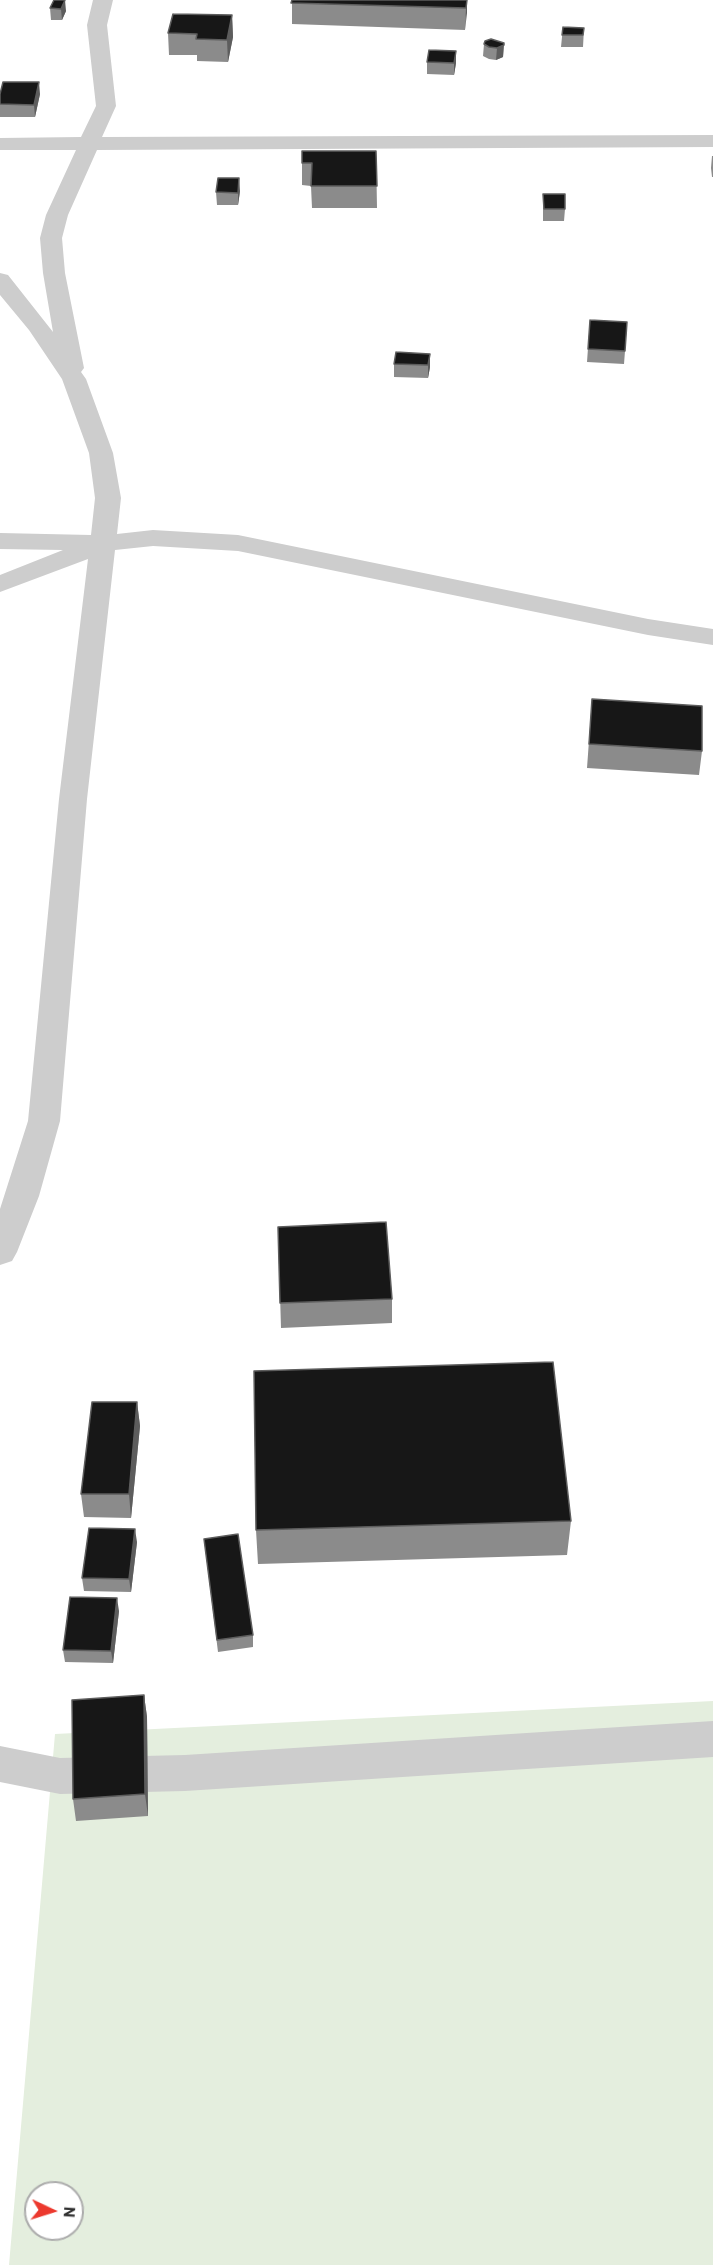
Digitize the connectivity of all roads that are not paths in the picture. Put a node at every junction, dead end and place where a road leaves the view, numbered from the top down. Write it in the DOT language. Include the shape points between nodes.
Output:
graph roads {
  1 [pos="103,0"];
  2 [pos="713,141"];
  3 [pos="0,144"];
  4 [pos="88,144"];
  5 [pos="0,280"];
  6 [pos="74,379"];
  7 [pos="0,541"];
  8 [pos="104,543"];
  9 [pos="0,584"];
  10 [pos="713,637"];
  11 [pos="0,1252"];
  12 [pos="713,1739"];
  13 [pos="0,1764"];
  1 -- 4 [label="street" via="97,26 106,106"];
  2 -- 4 [label="street"];
  3 -- 4 [label="street"];
  4 -- 6 [label="street" via="51,238"];
  5 -- 6 [label="street"];
  6 -- 8 [label="street" via="101,453 108,498"];
  7 -- 8 [label="street"];
  8 -- 9 [label="street"];
  8 -- 10 [label="street" via="153,538 238,543"];
  8 -- 11 [label="street" via="74,799 44,1121 22,1196"];
  12 -- 13 [label="street" via="174,1773 60,1776"];
}
